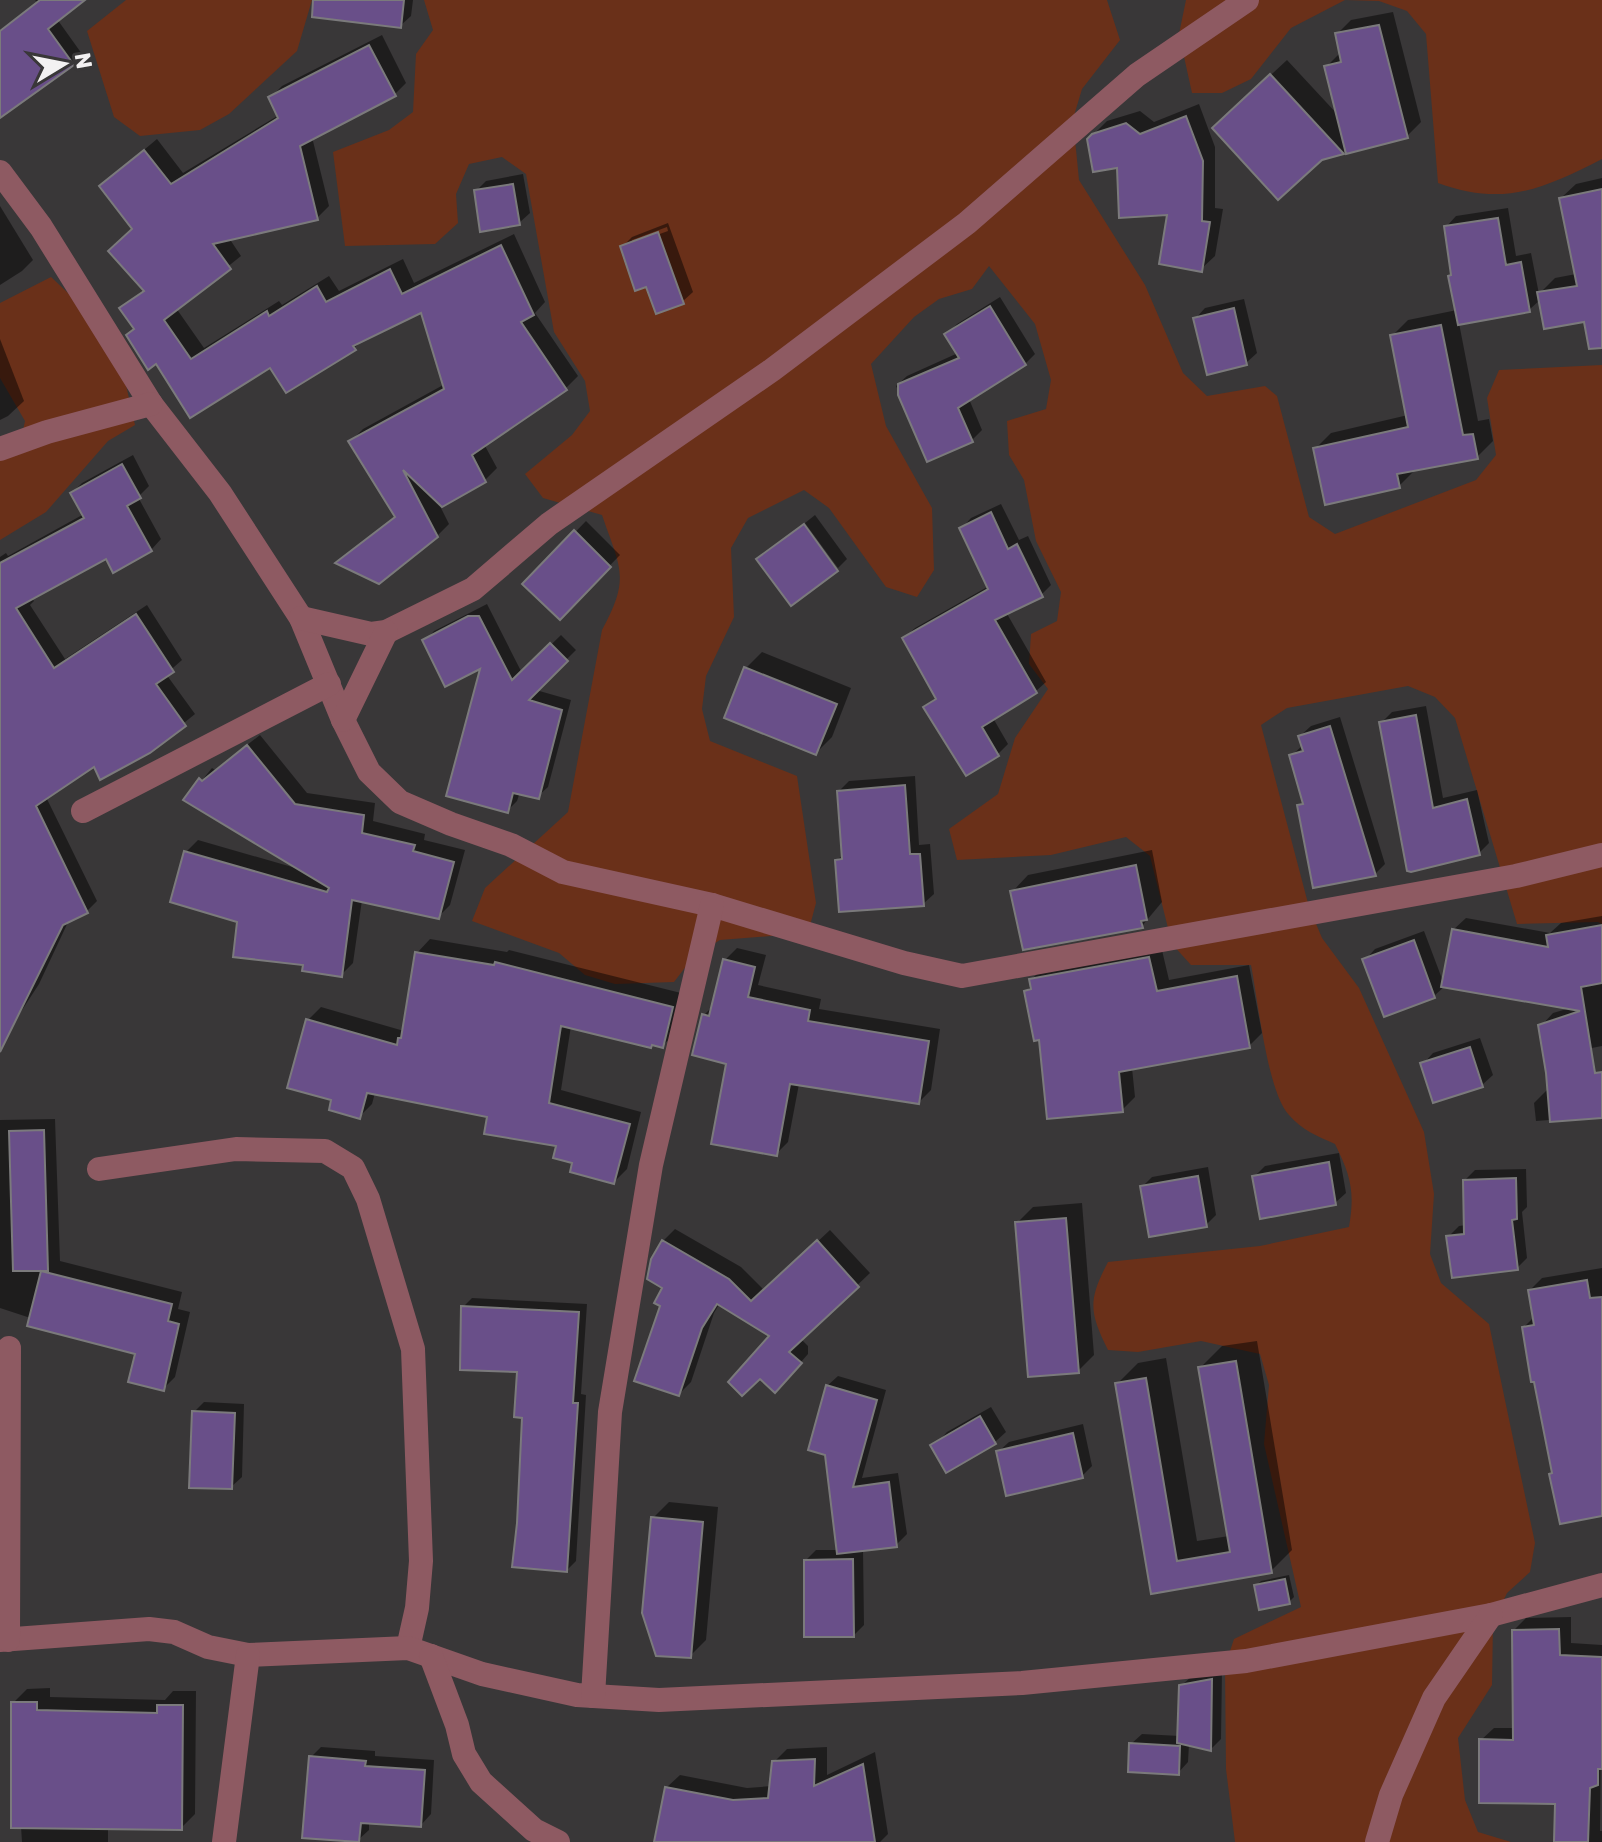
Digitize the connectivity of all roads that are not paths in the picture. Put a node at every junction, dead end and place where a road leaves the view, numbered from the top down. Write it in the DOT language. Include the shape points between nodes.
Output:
graph roads {
  1 [pos="1247,0"];
  2 [pos="0,172"];
  3 [pos="151,404"];
  4 [pos="0,449"];
  5 [pos="301,618"];
  6 [pos="386,632"];
  7 [pos="329,684"];
  8 [pos="343,720"];
  9 [pos="83,811"];
  10 [pos="1602,855"];
  11 [pos="712,905"];
  12 [pos="99,1169"];
  13 [pos="9,1348"];
  14 [pos="1602,1585"];
  15 [pos="1491,1615"];
  16 [pos="4,1640"];
  17 [pos="408,1648"];
  18 [pos="248,1655"];
  19 [pos="431,1656"];
  20 [pos="593,1696"];
  21 [pos="224,1842"];
  22 [pos="558,1842"];
  23 [pos="1377,1842"];
  1 -- 6 [label="street" via="1137,75 967,223 772,370 549,524 473,589"];
  2 -- 3 [label="street" via="41,227"];
  3 -- 4 [label="street"];
  3 -- 5 [label="street" via="220,493"];
  5 -- 6 [label="street" via="371,634"];
  5 -- 7 [label="street"];
  6 -- 8 [label="street"];
  7 -- 8 [label="street"];
  7 -- 9 [label="street"];
  8 -- 11 [label="street" via="369,772 400,802 511,845 563,872"];
  10 -- 11 [label="street" via="1516,876 962,976"];
  11 -- 20 [label="street" via="651,1165 610,1412"];
  12 -- 17 [label="street" via="236,1149 325,1151 353,1168 368,1199 413,1349 421,1561"];
  13 -- 16 [label="street"];
  14 -- 15 [label="street"];
  15 -- 20 [label="street" via="1246,1661 1022,1683 659,1700"];
  15 -- 23 [label="street" via="1434,1698 1391,1795"];
  16 -- 18 [label="street" via="149,1629"];
  17 -- 18 [label="street"];
  17 -- 19 [label="street"];
  18 -- 21 [label="street"];
  19 -- 20 [label="street" via="482,1674"];
  19 -- 22 [label="street" via="464,1754 481,1782 534,1830"];
}
